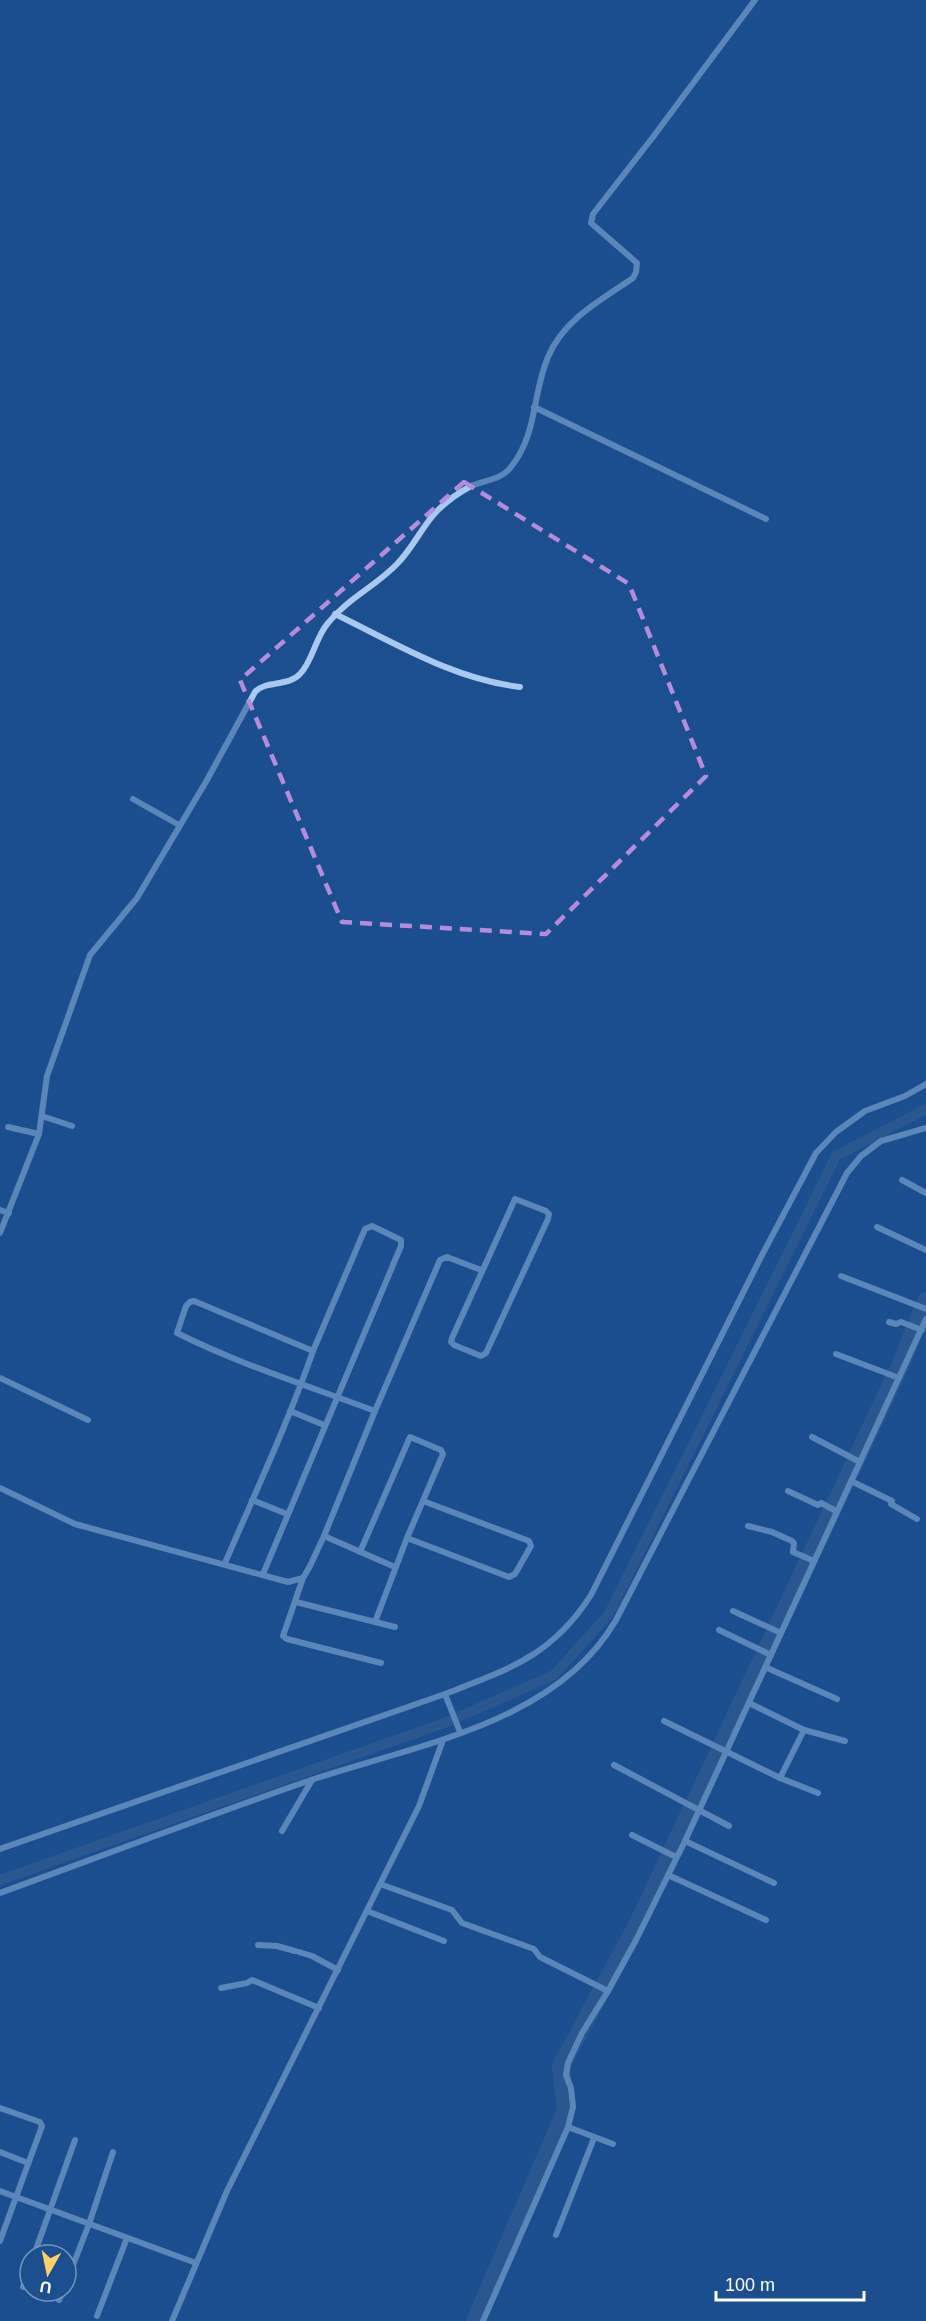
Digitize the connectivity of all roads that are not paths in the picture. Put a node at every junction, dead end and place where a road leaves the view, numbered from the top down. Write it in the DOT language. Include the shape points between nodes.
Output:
graph roads {
  1 [pos="755,0"];
  2 [pos="534,407"];
  3 [pos="766,519"];
  4 [pos="335,614"];
  5 [pos="520,687"];
  6 [pos="133,799"];
  7 [pos="179,825"];
  8 [pos="926,1084"];
  9 [pos="42,1116"];
  10 [pos="8,1126"];
  11 [pos="72,1126"];
  12 [pos="926,1128"];
  13 [pos="39,1134"];
  14 [pos="902,1180"];
  15 [pos="926,1193"];
  16 [pos="0,1210"];
  17 [pos="9,1213"];
  18 [pos="877,1227"];
  19 [pos="0,1233"];
  20 [pos="926,1250"];
  21 [pos="481,1270"];
  22 [pos="841,1276"];
  23 [pos="922,1307"];
  24 [pos="926,1319"];
  25 [pos="889,1322"];
  26 [pos="920,1329"];
  27 [pos="313,1351"];
  28 [pos="836,1354"];
  29 [pos="896,1377"];
  30 [pos="0,1378"];
  31 [pos="301,1383"];
  32 [pos="337,1396"];
  33 [pos="290,1411"];
  34 [pos="375,1411"];
  35 [pos="88,1420"];
  36 [pos="324,1425"];
  37 [pos="813,1437"];
  38 [pos="856,1461"];
  39 [pos="851,1481"];
  40 [pos="0,1488"];
  41 [pos="788,1491"];
  42 [pos="252,1500"];
  43 [pos="423,1501"];
  44 [pos="834,1510"];
  45 [pos="287,1514"];
  46 [pos="917,1519"];
  47 [pos="748,1526"];
  48 [pos="324,1536"];
  49 [pos="407,1538"];
  50 [pos="360,1552"];
  51 [pos="810,1559"];
  52 [pos="225,1563"];
  53 [pos="395,1567"];
  54 [pos="263,1574"];
  55 [pos="303,1578"];
  56 [pos="296,1602"];
  57 [pos="733,1611"];
  58 [pos="375,1622"];
  59 [pos="395,1627"];
  60 [pos="719,1630"];
  61 [pos="777,1631"];
  62 [pos="767,1653"];
  63 [pos="381,1663"];
  64 [pos="765,1667"];
  65 [pos="446,1694"];
  66 [pos="837,1699"];
  67 [pos="749,1703"];
  68 [pos="664,1720"];
  69 [pos="459,1730"];
  70 [pos="804,1730"];
  71 [pos="443,1740"];
  72 [pos="845,1741"];
  73 [pos="723,1750"];
  74 [pos="614,1765"];
  75 [pos="780,1778"];
  76 [pos="313,1780"];
  77 [pos="818,1793"];
  78 [pos="695,1806"];
  79 [pos="729,1826"];
  80 [pos="282,1832"];
  81 [pos="632,1835"];
  82 [pos="686,1841"];
  83 [pos="0,1849"];
  84 [pos="672,1856"];
  85 [pos="668,1875"];
  86 [pos="774,1882"];
  87 [pos="380,1884"];
  88 [pos="0,1893"];
  89 [pos="367,1911"];
  90 [pos="766,1920"];
  91 [pos="444,1941"];
  92 [pos="258,1945"];
  93 [pos="338,1970"];
  94 [pos="221,1988"];
  95 [pos="607,1990"];
  96 [pos="319,2008"];
  97 [pos="0,2108"];
  98 [pos="568,2127"];
  99 [pos="594,2138"];
  100 [pos="75,2140"];
  101 [pos="613,2144"];
  102 [pos="0,2152"];
  103 [pos="113,2152"];
  104 [pos="28,2163"];
  105 [pos="0,2191"];
  106 [pos="15,2197"];
  107 [pos="50,2210"];
  108 [pos="89,2224"];
  109 [pos="556,2235"];
  110 [pos="127,2238"];
  111 [pos="0,2241"];
  112 [pos="38,2243"];
  113 [pos="78,2252"];
  114 [pos="196,2263"];
  115 [pos="97,2316"];
  116 [pos="172,2321"];
  117 [pos="483,2321"];
  1 -- 2 [label="street" via="592,214 591,223 637,263 636,272 561,333 548,357"];
  2 -- 3 [label="street"];
  2 -- 4 [label="street" via="532,427 510,469 502,477 462,491 439,509 398,563"];
  4 -- 5 [label="street" via="476,680"];
  4 -- 7 [label="street" via="298,677 255,692"];
  6 -- 7 [label="street"];
  7 -- 9 [label="street" via="137,898 90,955 47,1076"];
  8 -- 65 [label="street" via="865,1111 816,1153 581,1611 542,1650 510,1669"];
  9 -- 11 [label="street"];
  9 -- 13 [label="street"];
  10 -- 13 [label="street"];
  12 -- 69 [label="street" via="881,1142 861,1156 847,1173 608,1635 585,1661 552,1688 496,1719"];
  13 -- 17 [label="street"];
  14 -- 15 [label="street"];
  16 -- 17 [label="street"];
  17 -- 19 [label="street"];
  18 -- 20 [label="street"];
  21 -- 21 [label="street" via="515,1199 546,1211 548,1219 484,1356 451,1342"];
  21 -- 34 [label="street" via="447,1257 440,1260"];
  22 -- 23 [label="street"];
  24 -- 26 [label="street"];
  25 -- 26 [label="street"];
  26 -- 29 [label="street"];
  27 -- 31 [label="street"];
  27 -- 31 [label="street" via="194,1301 186,1306 176,1331 266,1372"];
  27 -- 32 [label="street" via="366,1229 372,1226 401,1239"];
  28 -- 29 [label="street"];
  29 -- 38 [label="street"];
  30 -- 35 [label="street"];
  31 -- 32 [label="street"];
  31 -- 33 [label="street"];
  32 -- 34 [label="street"];
  32 -- 36 [label="street"];
  33 -- 36 [label="street"];
  33 -- 42 [label="street"];
  34 -- 48 [label="street"];
  36 -- 45 [label="street"];
  37 -- 38 [label="street"];
  38 -- 39 [label="street"];
  39 -- 44 [label="street"];
  39 -- 46 [label="street" via="892,1501 891,1504"];
  40 -- 52 [label="street" via="75,1524"];
  41 -- 44 [label="street"];
  42 -- 45 [label="street"];
  42 -- 52 [label="street"];
  43 -- 49 [label="street"];
  43 -- 49 [label="street" via="529,1541 531,1546 516,1574 509,1577"];
  43 -- 50 [label="street" via="443,1452 410,1437"];
  44 -- 51 [label="street"];
  45 -- 54 [label="street"];
  47 -- 51 [label="street" via="792,1541 794,1552"];
  48 -- 50 [label="street"];
  48 -- 55 [label="street"];
  49 -- 53 [label="street"];
  50 -- 53 [label="street"];
  51 -- 61 [label="street"];
  52 -- 54 [label="street"];
  53 -- 58 [label="street"];
  54 -- 55 [label="street" via="288,1581"];
  55 -- 56 [label="street"];
  56 -- 58 [label="street"];
  56 -- 63 [label="street" via="283,1632 287,1639"];
  57 -- 61 [label="street"];
  58 -- 59 [label="street"];
  60 -- 62 [label="street"];
  61 -- 62 [label="street"];
  62 -- 64 [label="street"];
  64 -- 66 [label="street"];
  64 -- 67 [label="street"];
  65 -- 69 [label="street"];
  65 -- 83 [label="street"];
  67 -- 70 [label="street"];
  67 -- 73 [label="street"];
  68 -- 73 [label="street"];
  69 -- 71 [label="street"];
  70 -- 72 [label="street"];
  70 -- 75 [label="street"];
  71 -- 76 [label="street"];
  71 -- 87 [label="street" via="423,1798"];
  73 -- 75 [label="street"];
  73 -- 78 [label="street"];
  74 -- 78 [label="street"];
  75 -- 77 [label="street"];
  76 -- 80 [label="street"];
  76 -- 88 [label="street"];
  78 -- 79 [label="street"];
  78 -- 82 [label="street"];
  81 -- 84 [label="street"];
  82 -- 84 [label="street"];
  82 -- 86 [label="street"];
  84 -- 85 [label="street"];
  85 -- 90 [label="street"];
  85 -- 95 [label="street"];
  87 -- 89 [label="street"];
  87 -- 95 [label="street" via="452,1910 462,1923 534,1949 540,1957"];
  89 -- 91 [label="street"];
  89 -- 93 [label="street"];
  92 -- 93 [label="street" via="312,1956"];
  93 -- 96 [label="street"];
  94 -- 96 [label="street" via="252,1980"];
  95 -- 98 [label="street" via="566,2069 573,2108"];
  96 -- 114 [label="street" via="227,2191"];
  97 -- 104 [label="street" via="40,2122 42,2126"];
  98 -- 99 [label="street"];
  98 -- 117 [label="street"];
  99 -- 101 [label="street"];
  99 -- 109 [label="street"];
  100 -- 107 [label="street"];
  102 -- 104 [label="street"];
  103 -- 108 [label="street"];
  104 -- 106 [label="street"];
  105 -- 106 [label="street"];
  106 -- 107 [label="street"];
  106 -- 111 [label="street"];
  107 -- 108 [label="street"];
  107 -- 112 [label="street"];
  108 -- 110 [label="street"];
  108 -- 113 [label="street"];
  110 -- 114 [label="street"];
  110 -- 115 [label="street"];
  114 -- 116 [label="street"];
}
